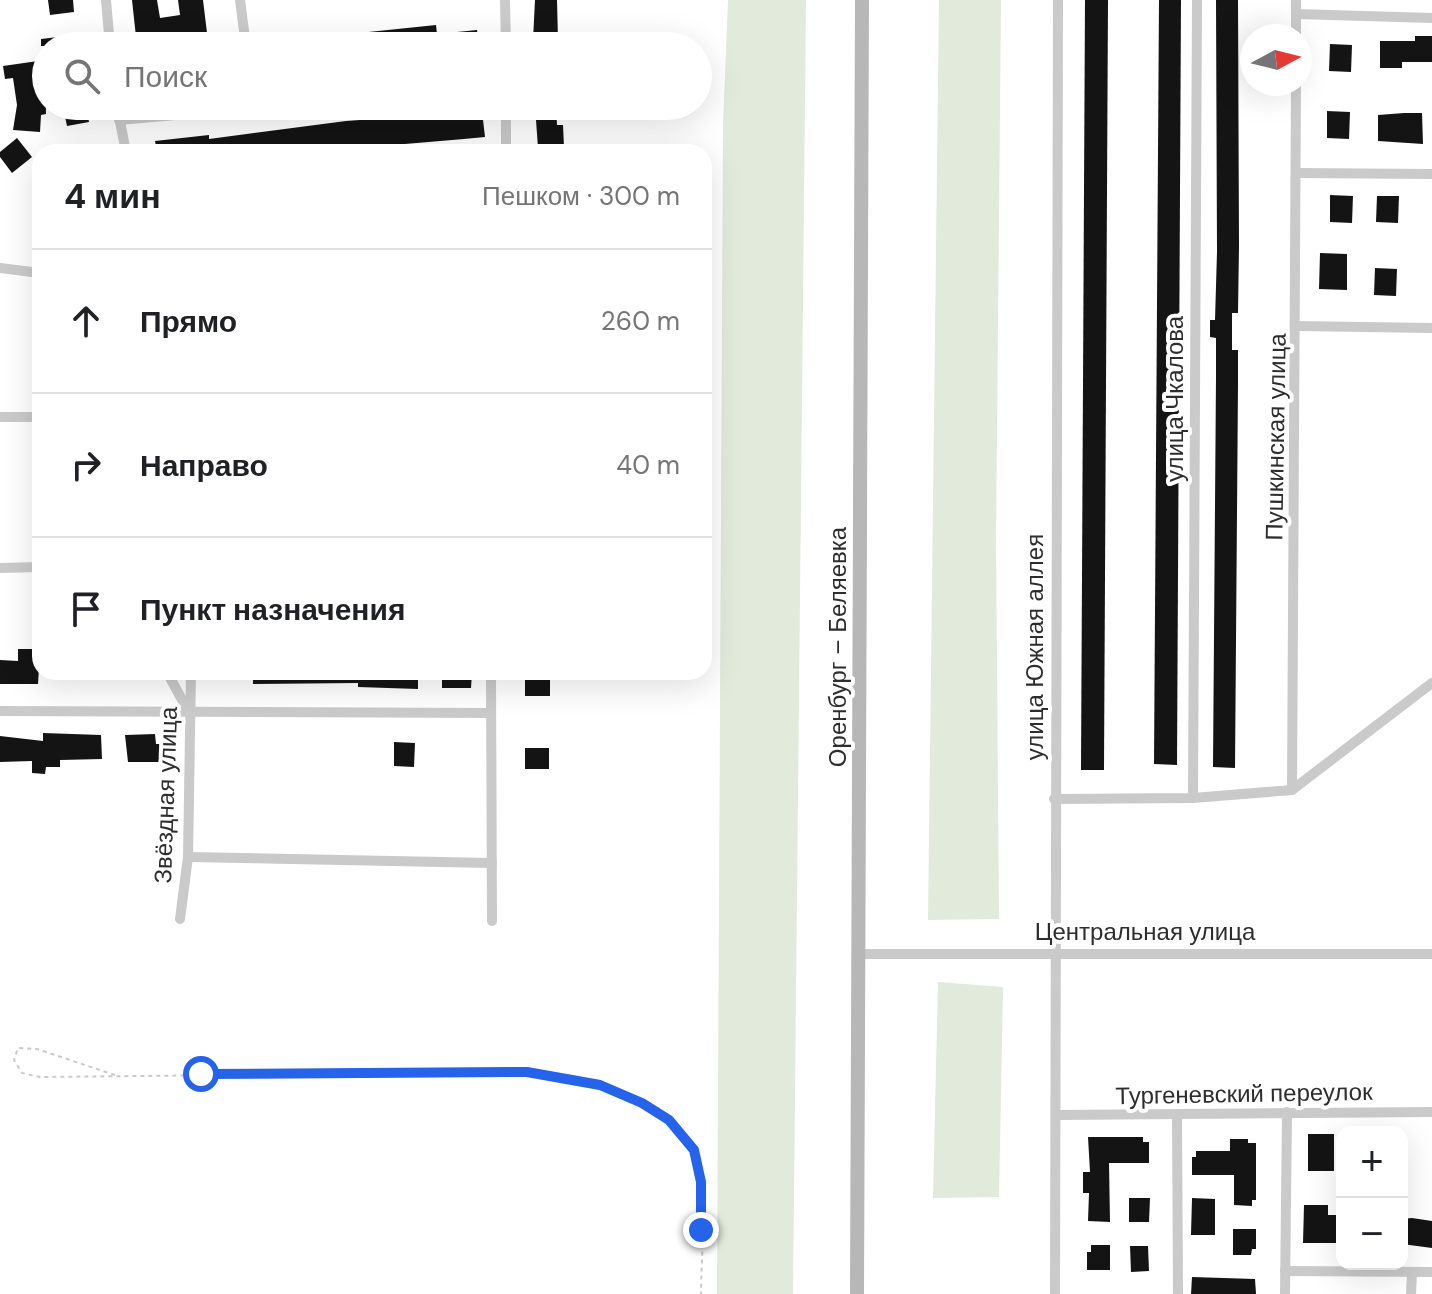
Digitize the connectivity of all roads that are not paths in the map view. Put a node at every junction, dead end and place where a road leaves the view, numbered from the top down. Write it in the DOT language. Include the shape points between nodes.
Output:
graph roads {
  1 [pos="106,0"];
  2 [pos="240,0"];
  3 [pos="505,0"];
  4 [pos="862,0"];
  5 [pos="1058,0"];
  6 [pos="1197,0"];
  7 [pos="1296,0"];
  8 [pos="1296,14"];
  9 [pos="1432,18"];
  10 [pos="1296,24"];
  11 [pos="109,32"];
  12 [pos="244,32"];
  13 [pos="506,32"];
  14 [pos="1296,96"];
  15 [pos="119,120"];
  16 [pos="506,120"];
  17 [pos="123,137"];
  18 [pos="121,144"];
  19 [pos="124,144"];
  20 [pos="506,144"];
  21 [pos="1296,173"];
  22 [pos="1432,174"];
  23 [pos="0,268"];
  24 [pos="32,272"];
  25 [pos="1297,326"];
  26 [pos="1432,328"];
  27 [pos="0,417"];
  28 [pos="32,417"];
  29 [pos="32,567"];
  30 [pos="0,568"];
  31 [pos="171,680"];
  32 [pos="190,680"];
  33 [pos="491,680"];
  34 [pos="1432,683"];
  35 [pos="0,711"];
  36 [pos="188,711"];
  37 [pos="491,713"];
  38 [pos="1292,790"];
  39 [pos="1193,798"];
  40 [pos="1054,799"];
  41 [pos="188,857"];
  42 [pos="492,863"];
  43 [pos="180,919"];
  44 [pos="492,921"];
  45 [pos="1057,952"];
  46 [pos="859,954"];
  47 [pos="1432,954"];
  48 [pos="1287,1112"];
  49 [pos="1432,1112"];
  50 [pos="1057,1115"];
  51 [pos="1177,1116"];
  52 [pos="1285,1271"];
  53 [pos="1412,1272"];
  54 [pos="1432,1272"];
  55 [pos="857,1294"];
  56 [pos="1055,1294"];
  57 [pos="1178,1294"];
  58 [pos="1285,1294"];
  59 [pos="1411,1294"];
  1 -- 11 [label="street"];
  2 -- 12 [label="street"];
  3 -- 13 [label="street"];
  4 -- 46 [label="main road, Оренбург – Беляевка"];
  5 -- 40 [label="street, улица Южная аллея"];
  6 -- 39 [label="street, улица Чкалова"];
  7 -- 8 [label="street"];
  8 -- 9 [label="street"];
  8 -- 10 [label="street"];
  14 -- 21 [label="street, Пушкинская улица"];
  15 -- 17 [label="street"];
  16 -- 20 [label="street"];
  17 -- 18 [label="street"];
  17 -- 19 [label="street"];
  21 -- 22 [label="street"];
  21 -- 25 [label="street, Пушкинская улица"];
  23 -- 24 [label="street"];
  25 -- 26 [label="street"];
  25 -- 38 [label="street, Пушкинская улица"];
  27 -- 28 [label="street"];
  29 -- 30 [label="street"];
  31 -- 36 [label="street"];
  32 -- 36 [label="street, Звёздная улица"];
  33 -- 37 [label="street"];
  34 -- 38 [label="street"];
  35 -- 36 [label="street"];
  36 -- 37 [label="street"];
  36 -- 41 [label="street, Звёздная улица"];
  37 -- 42 [label="street"];
  38 -- 39 [label="street"];
  39 -- 40 [label="street"];
  40 -- 45 [label="street, улица Южная аллея"];
  41 -- 42 [label="street"];
  41 -- 43 [label="street, Звёздная улица"];
  42 -- 44 [label="street"];
  45 -- 46 [label="street, Центральная улица"];
  45 -- 47 [label="street, Центральная улица"];
  45 -- 50 [label="street, улица Южная аллея"];
  46 -- 55 [label="main road, Оренбург – Беляевка"];
  48 -- 49 [label="street, Тургеневский переулок"];
  48 -- 51 [label="street, Тургеневский переулок"];
  48 -- 52 [label="street"];
  50 -- 51 [label="street, Тургеневский переулок"];
  50 -- 56 [label="street, улица Южная аллея"];
  51 -- 57 [label="street"];
  52 -- 53 [label="street"];
  52 -- 58 [label="street"];
  53 -- 54 [label="street"];
  53 -- 59 [label="street"];
}
